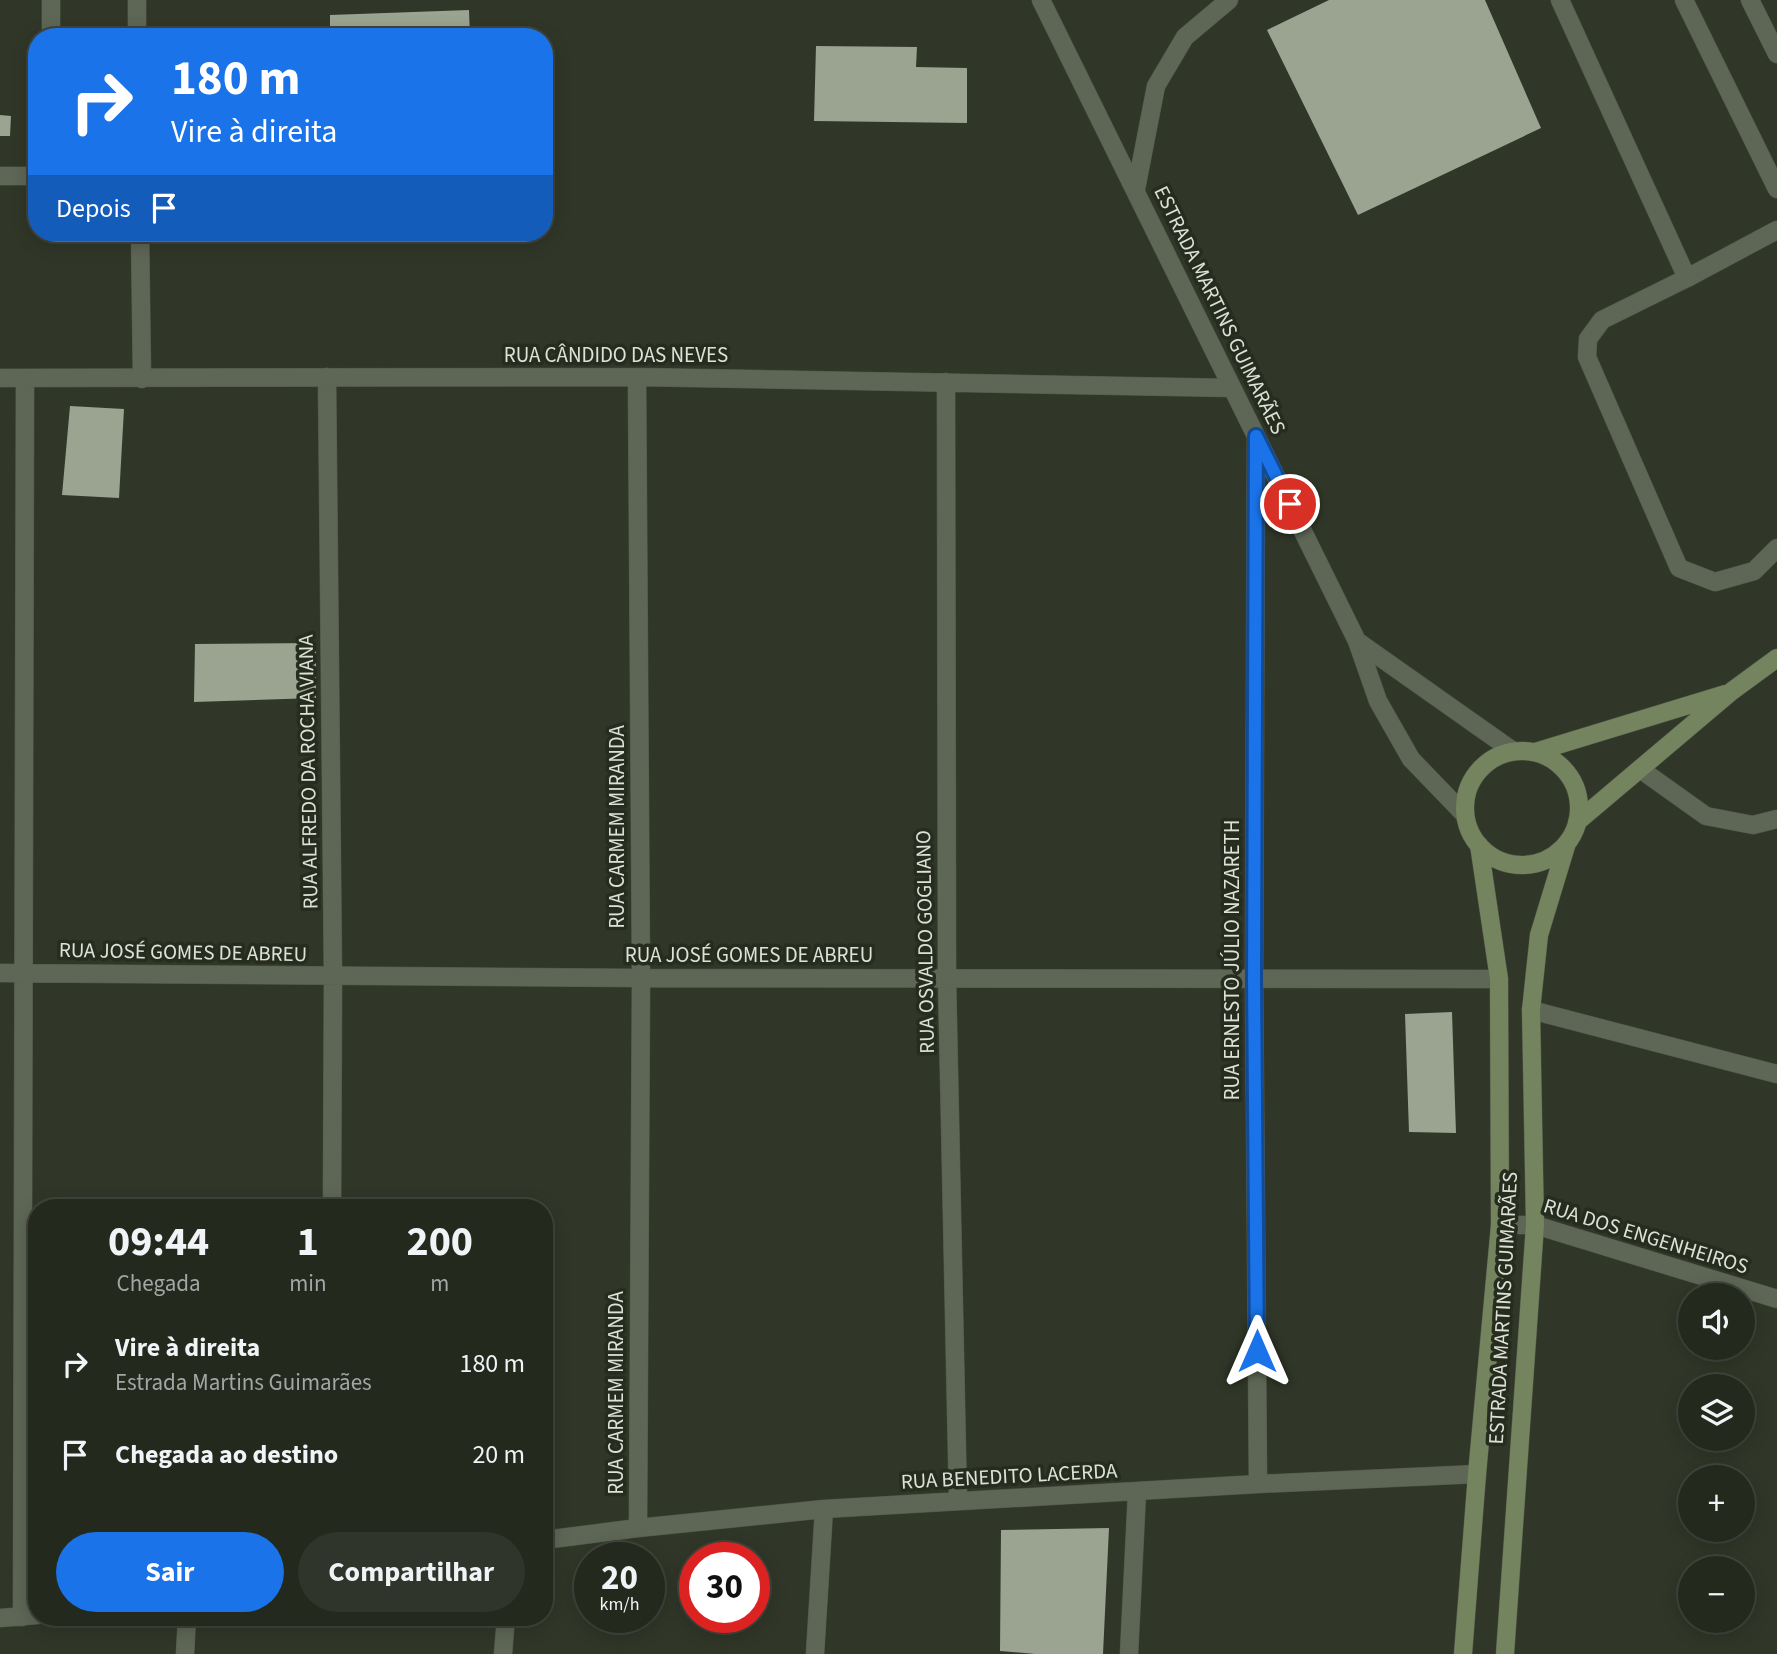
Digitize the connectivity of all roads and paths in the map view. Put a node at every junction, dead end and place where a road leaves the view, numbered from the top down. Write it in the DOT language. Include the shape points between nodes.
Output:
graph roads {
  1 [pos="51,0"];
  2 [pos="137,0"];
  3 [pos="1041,0"];
  4 [pos="1229,0"];
  5 [pos="1560,0"];
  6 [pos="1684,0"];
  7 [pos="1750,0"];
  8 [pos="51,28"];
  9 [pos="137,28"];
  10 [pos="1777,54"];
  11 [pos="0,176"];
  12 [pos="28,176"];
  13 [pos="1777,189"];
  14 [pos="1136,190"];
  15 [pos="1777,230"];
  16 [pos="140,242"];
  17 [pos="1687,278"];
  18 [pos="327,377"];
  19 [pos="637,377"];
  20 [pos="0,378"];
  21 [pos="25,378"];
  22 [pos="142,379"];
  23 [pos="946,382"];
  24 [pos="1233,388"];
  25 [pos="1256,436"];
  26 [pos="1777,548"];
  27 [pos="1357,640"];
  28 [pos="1777,658"];
  29 [pos="1732,691"];
  30 [pos="1513,751"];
  31 [pos="1535,752"];
  32 [pos="1640,769"];
  33 [pos="1465,815"];
  34 [pos="1777,819"];
  35 [pos="1577,822"];
  36 [pos="1567,843"];
  37 [pos="1479,845"];
  38 [pos="0,973"];
  39 [pos="22,973"];
  40 [pos="333,976"];
  41 [pos="641,978"];
  42 [pos="947,978"];
  43 [pos="1254,979"];
  44 [pos="1499,979"];
  45 [pos="1531,1010"];
  46 [pos="1777,1074"];
  47 [pos="331,1199"];
  48 [pos="1500,1225"];
  49 [pos="1535,1225"];
  50 [pos="1777,1299"];
  51 [pos="1477,1474"];
  52 [pos="1258,1484"];
  53 [pos="1138,1492"];
  54 [pos="958,1501"];
  55 [pos="824,1509"];
  56 [pos="28,1524"];
  57 [pos="638,1528"];
  58 [pos="553,1539"];
  59 [pos="28,1616"];
  60 [pos="0,1618"];
  61 [pos="187,1626"];
  62 [pos="505,1626"];
  63 [pos="185,1654"];
  64 [pos="503,1654"];
  65 [pos="815,1654"];
  66 [pos="1129,1654"];
  67 [pos="1463,1654"];
  68 [pos="1505,1654"];
  1 -- 8 [label="street"];
  2 -- 9 [label="street"];
  3 -- 14 [label="street, ESTRADA MARTINS GUIMARÃES"];
  4 -- 14 [label="street" via="1185,37 1156,86"];
  5 -- 17 [label="street"];
  6 -- 13 [label="street"];
  7 -- 10 [label="street"];
  11 -- 12 [label="street"];
  14 -- 24 [label="street, ESTRADA MARTINS GUIMARÃES"];
  15 -- 17 [label="street"];
  16 -- 22 [label="street"];
  17 -- 26 [label="street" via="1602,320 1588,339 1587,357 1679,568 1715,582 1754,571"];
  18 -- 19 [label="street, RUA CÂNDIDO DAS NEVES"];
  18 -- 22 [label="street, RUA CÂNDIDO DAS NEVES"];
  18 -- 40 [label="street, RUA ALFREDO DA ROCHA VIANA"];
  19 -- 23 [label="street, RUA CÂNDIDO DAS NEVES"];
  19 -- 41 [label="street, RUA CARMEM MIRANDA"];
  20 -- 21 [label="street, RUA CÂNDIDO DAS NEVES"];
  21 -- 22 [label="street, RUA CÂNDIDO DAS NEVES"];
  21 -- 39 [label="street"];
  23 -- 24 [label="street, RUA CÂNDIDO DAS NEVES"];
  23 -- 42 [label="street, RUA OSVALDO GOGLIANO"];
  24 -- 25 [label="street, ESTRADA MARTINS GUIMARÃES"];
  25 -- 27 [label="street, ESTRADA MARTINS GUIMARÃES"];
  25 -- 43 [label="street, RUA ERNESTO JÚLIO NAZARETH"];
  27 -- 30 [label="street, ESTRADA MARTINS GUIMARÃES"];
  27 -- 33 [label="street, ESTRADA MARTINS GUIMARÃES" via="1378,701 1411,758"];
  28 -- 29 [label="main road"];
  29 -- 31 [label="main road"];
  29 -- 32 [label="main road"];
  30 -- 31 [label="main road"];
  30 -- 33 [label="main road" via="1480,769 1467,791"];
  31 -- 35 [label="main road" via="1566,771 1579,804"];
  32 -- 34 [label="street" via="1706,816 1753,825"];
  32 -- 35 [label="main road"];
  33 -- 37 [label="main road"];
  35 -- 36 [label="main road"];
  36 -- 37 [label="main road" via="1534,864 1514,865 1494,858"];
  36 -- 45 [label="main road, ESTRADA MARTINS GUIMARÃES" via="1539,935"];
  37 -- 44 [label="main road, ESTRADA MARTINS GUIMARÃES"];
  38 -- 39 [label="street, RUA JOSÉ GOMES DE ABREU"];
  39 -- 40 [label="street, RUA JOSÉ GOMES DE ABREU"];
  39 -- 56 [label="street"];
  40 -- 41 [label="street, RUA JOSÉ GOMES DE ABREU"];
  40 -- 47 [label="street, RUA ALFREDO DA ROCHA VIANA"];
  41 -- 42 [label="street, RUA JOSÉ GOMES DE ABREU"];
  41 -- 57 [label="street, RUA CARMEM MIRANDA"];
  42 -- 43 [label="street, RUA JOSÉ GOMES DE ABREU"];
  42 -- 54 [label="street, RUA OSVALDO GOGLIANO"];
  43 -- 44 [label="street, RUA JOSÉ GOMES DE ABREU"];
  43 -- 52 [label="street, RUA ERNESTO JÚLIO NAZARETH"];
  44 -- 48 [label="main road, ESTRADA MARTINS GUIMARÃES"];
  45 -- 46 [label="street"];
  45 -- 49 [label="main road, ESTRADA MARTINS GUIMARÃES"];
  48 -- 49 [label="street, RUA DOS ENGENHEIROS"];
  48 -- 51 [label="main road, ESTRADA MARTINS GUIMARÃES"];
  49 -- 50 [label="street, RUA DOS ENGENHEIROS"];
  49 -- 68 [label="main road, ESTRADA MARTINS GUIMARÃES"];
  51 -- 52 [label="street, RUA BENEDITO LACERDA"];
  51 -- 67 [label="main road, ESTRADA MARTINS GUIMARÃES"];
  52 -- 53 [label="street, RUA BENEDITO LACERDA"];
  53 -- 54 [label="street, RUA BENEDITO LACERDA"];
  53 -- 66 [label="street"];
  54 -- 55 [label="street, RUA BENEDITO LACERDA"];
  55 -- 57 [label="street, RUA BENEDITO LACERDA"];
  55 -- 65 [label="street"];
  57 -- 58 [label="street, RUA BENEDITO LACERDA"];
  59 -- 60 [label="street"];
  61 -- 63 [label="street"];
  62 -- 64 [label="street"];
}
